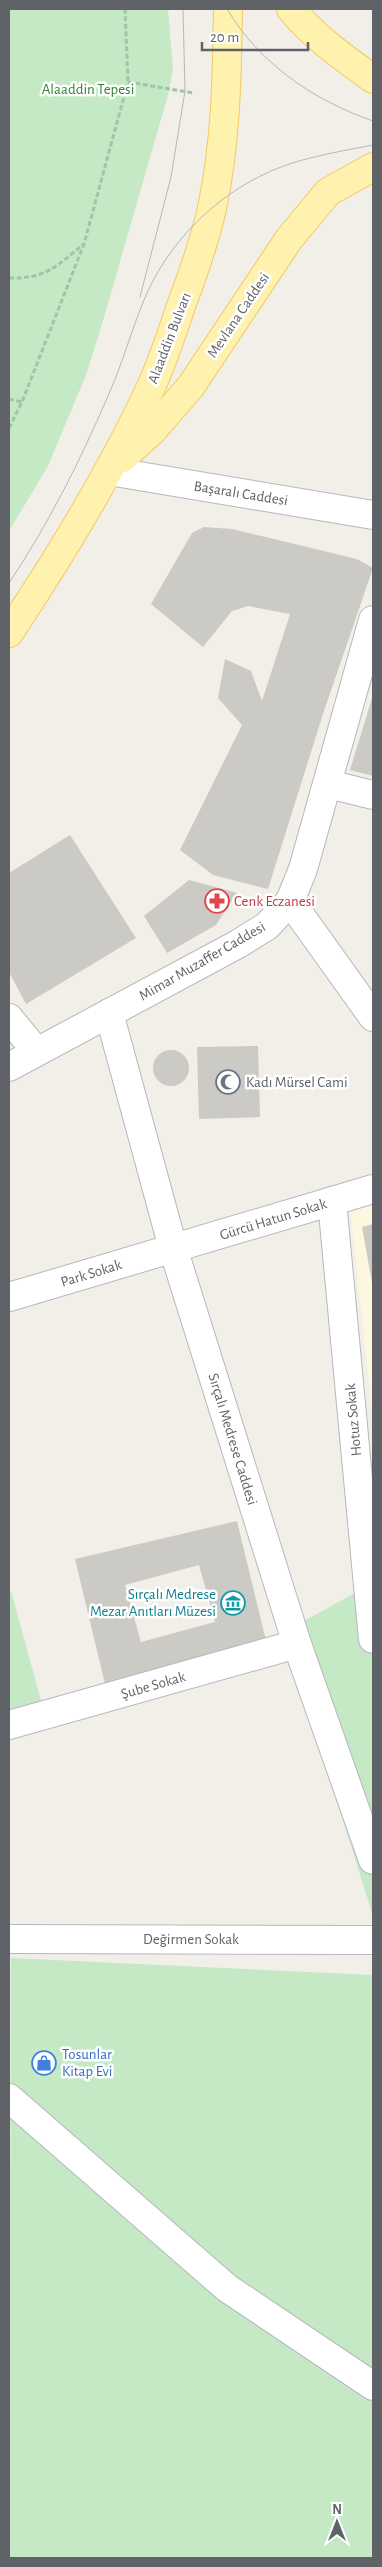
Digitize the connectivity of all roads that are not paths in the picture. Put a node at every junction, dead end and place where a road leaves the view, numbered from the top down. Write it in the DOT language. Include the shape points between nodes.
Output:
graph roads {
  1 [pos="228,9"];
  2 [pos="291,9"];
  3 [pos="373,79"];
  4 [pos="373,167"];
  5 [pos="109,471"];
  6 [pos="373,515"];
  7 [pos="373,620"];
  8 [pos="9,633"];
  9 [pos="328,784"];
  10 [pos="373,795"];
  11 [pos="290,901"];
  12 [pos="110,1013"];
  13 [pos="373,1017"];
  14 [pos="9,1018"];
  15 [pos="36,1051"];
  16 [pos="9,1067"];
  17 [pos="373,1189"];
  18 [pos="332,1201"];
  19 [pos="173,1248"];
  20 [pos="9,1297"];
  21 [pos="369,1553"];
  22 [pos="373,1640"];
  23 [pos="297,1644"];
  24 [pos="9,1725"];
  25 [pos="373,1860"];
  26 [pos="9,1939"];
  27 [pos="373,1940"];
  28 [pos="9,2098"];
  29 [pos="373,2386"];
  1 -- 5 [label="main road, Alaaddin Bulvarı" via="226,100 212,209 192,278 155,377"];
  2 -- 3 [label="main road" via="334,50"];
  4 -- 5 [label="main road, Mevlana Caddesi" via="328,192 289,239 191,386 153,430"];
  5 -- 6 [label="street, Başaralı Caddesi"];
  5 -- 8 [label="main road, Alaaddin Bulvarı"];
  7 -- 9 [label="street, Mimar Muzaffer Caddesi"];
  9 -- 10 [label="street"];
  9 -- 11 [label="street, Mimar Muzaffer Caddesi"];
  11 -- 12 [label="street, Mimar Muzaffer Caddesi" via="259,931"];
  11 -- 13 [label="street"];
  12 -- 15 [label="street, Mimar Muzaffer Caddesi"];
  12 -- 19 [label="street, Sırçalı Medrese Caddesi"];
  14 -- 15 [label="street"];
  15 -- 16 [label="street, Mimar Muzaffer Caddesi"];
  17 -- 18 [label="street, Gürcü Hatun Sokak"];
  18 -- 19 [label="street, Gürcü Hatun Sokak"];
  18 -- 21 [label="street, Hotuz Sokak"];
  19 -- 20 [label="street, Park Sokak"];
  19 -- 23 [label="street, Sırçalı Medrese Caddesi"];
  21 -- 22 [label="street, Hotuz Sokak"];
  23 -- 24 [label="street, Şube Sokak"];
  23 -- 25 [label="street, Sırçalı Medrese Caddesi"];
  26 -- 27 [label="street, Değirmen Sokak"];
  28 -- 29 [label="street" via="227,2288"];
}
